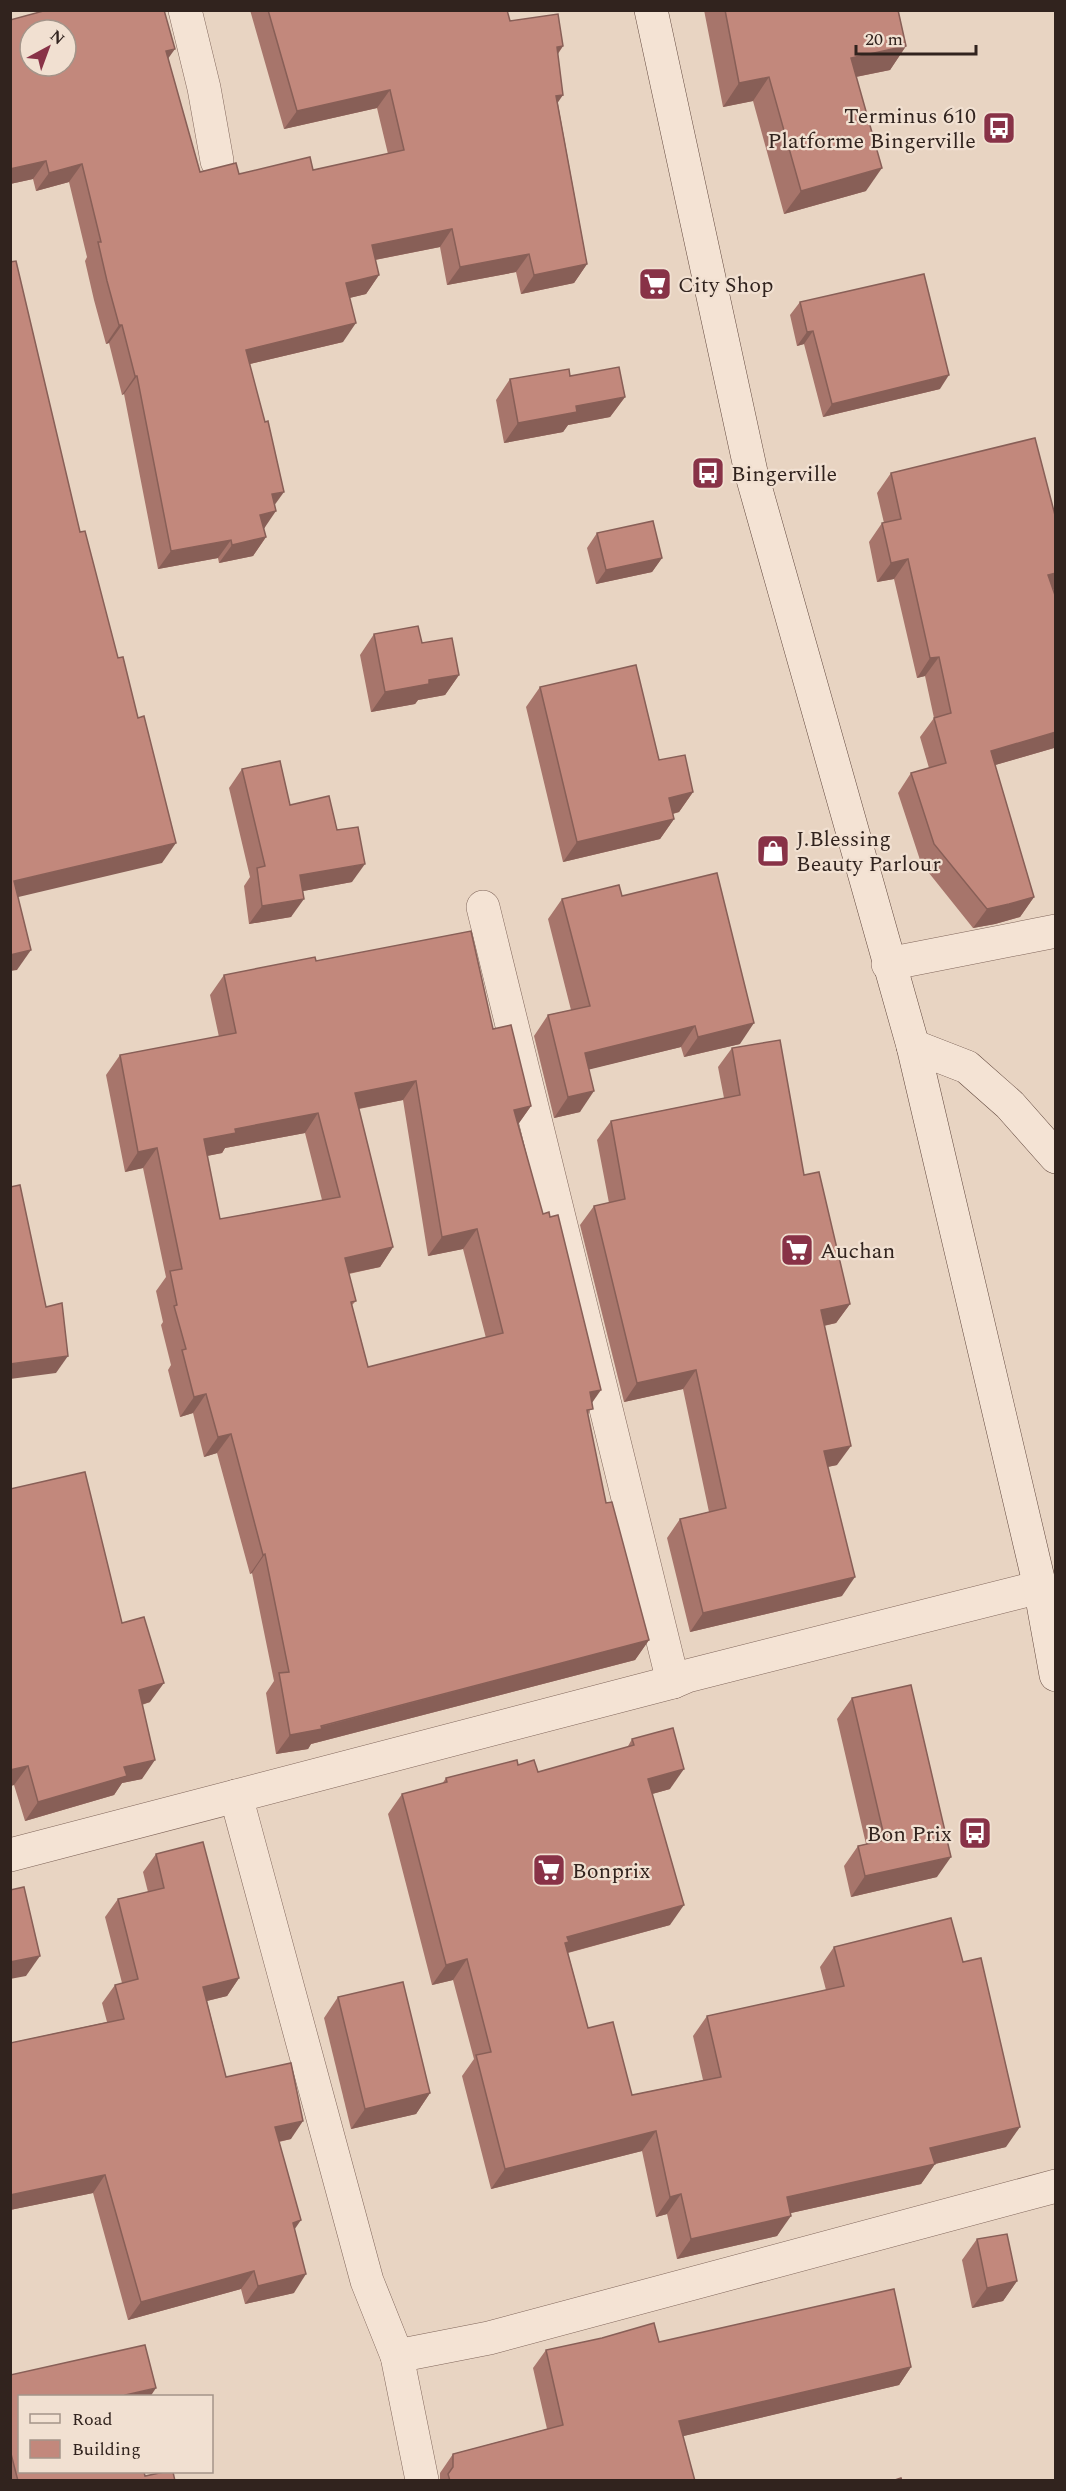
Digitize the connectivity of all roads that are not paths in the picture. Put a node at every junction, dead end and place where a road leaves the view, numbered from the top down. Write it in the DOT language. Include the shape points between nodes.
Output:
graph roads {
  1 [pos="185,10"];
  2 [pos="651,10"];
  3 [pos="217,161"];
  4 [pos="483,907"];
  5 [pos="1056,931"];
  6 [pos="888,964"];
  7 [pos="913,1046"];
  8 [pos="1056,1157"];
  9 [pos="1040,1587"];
  10 [pos="1056,1675"];
  11 [pos="673,1682"];
  12 [pos="236,1796"];
  13 [pos="10,1855"];
  14 [pos="1056,2187"];
  15 [pos="397,2356"];
  16 [pos="422,2481"];
  1 -- 3 [label="street"];
  2 -- 6 [label="street" via="751,472"];
  4 -- 11 [label="street"];
  5 -- 6 [label="street"];
  6 -- 7 [label="street"];
  7 -- 8 [label="street" via="966,1067 1010,1105"];
  7 -- 9 [label="street"];
  9 -- 10 [label="street"];
  9 -- 11 [label="street"];
  11 -- 12 [label="street"];
  12 -- 13 [label="street"];
  12 -- 15 [label="street" via="367,2282"];
  14 -- 15 [label="street" via="489,2338"];
  15 -- 16 [label="street"];
}
